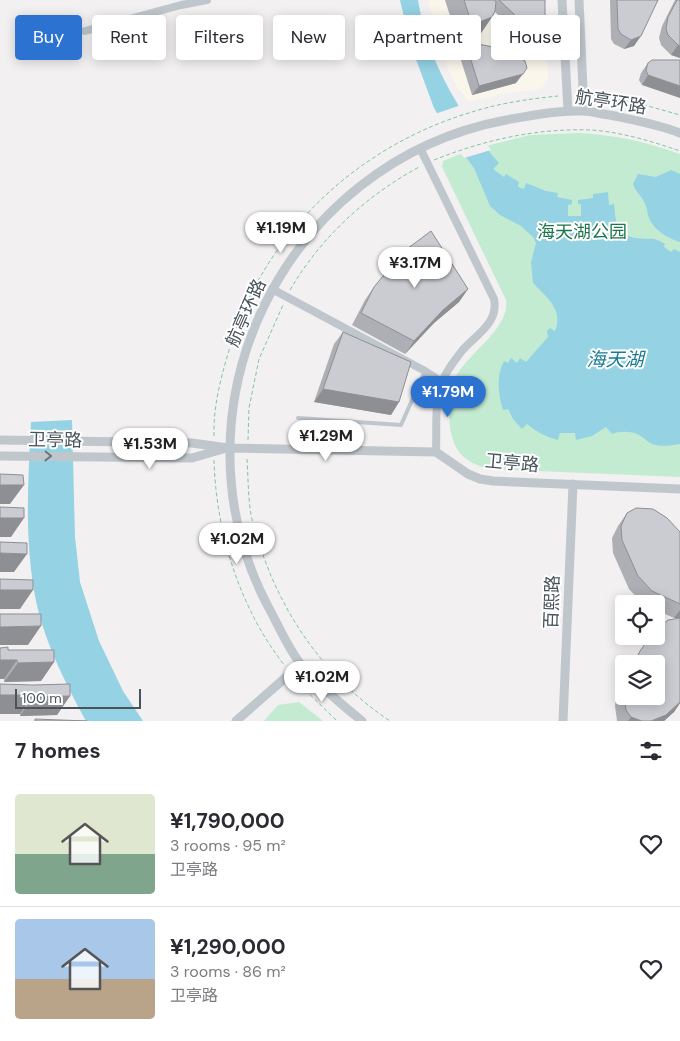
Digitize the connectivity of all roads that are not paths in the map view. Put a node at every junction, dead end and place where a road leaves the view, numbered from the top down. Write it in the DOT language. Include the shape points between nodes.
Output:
graph roads {
  1 [pos="207,0"];
  2 [pos="562,0"];
  3 [pos="579,0"];
  4 [pos="85,31"];
  5 [pos="584,110"];
  6 [pos="568,111"];
  7 [pos="680,133"];
  8 [pos="420,148"];
  9 [pos="272,289"];
  10 [pos="425,371"];
  11 [pos="442,382"];
  12 [pos="298,418"];
  13 [pos="347,422"];
  14 [pos="0,440"];
  15 [pos="228,448"];
  16 [pos="214,449"];
  17 [pos="345,450"];
  18 [pos="436,452"];
  19 [pos="0,456"];
  20 [pos="573,484"];
  21 [pos="680,489"];
  22 [pos="301,664"];
  23 [pos="236,721"];
  24 [pos="362,721"];
  25 [pos="563,721"];
  1 -- 4 [label="street"];
  2 -- 6 [label="street"];
  3 -- 5 [label="street"];
  5 -- 6 [label="street, 航亭环路"];
  5 -- 7 [label="street, 航亭环路"];
  6 -- 8 [label="street, 航亭环路" via="482,125"];
  8 -- 9 [label="street, 航亭环路" via="386,167 345,198 302,245"];
  8 -- 11 [label="street" via="495,305 488,326 462,351"];
  9 -- 10 [label="street"];
  9 -- 15 [label="street, 航亭环路" via="244,356"];
  10 -- 11 [label="street"];
  10 -- 13 [label="lane" via="401,426"];
  11 -- 18 [label="street"];
  12 -- 13 [label="lane"];
  13 -- 17 [label="lane"];
  14 -- 16 [label="street, 卫亭路" via="192,443"];
  15 -- 16 [label="street, 卫亭路"];
  15 -- 17 [label="street, 卫亭路"];
  15 -- 22 [label="street, 航亭环路" via="234,501 246,557 268,606"];
  19 -- 16 [label="street, 卫亭路, one-way" via="192,458"];
  17 -- 18 [label="street, 卫亭路"];
  18 -- 20 [label="street, 卫亭路" via="454,466 480,479"];
  20 -- 21 [label="street, 卫亭路"];
  20 -- 25 [label="street, 百熙路"];
  22 -- 23 [label="street"];
  22 -- 24 [label="street, 航亭环路"];
}
